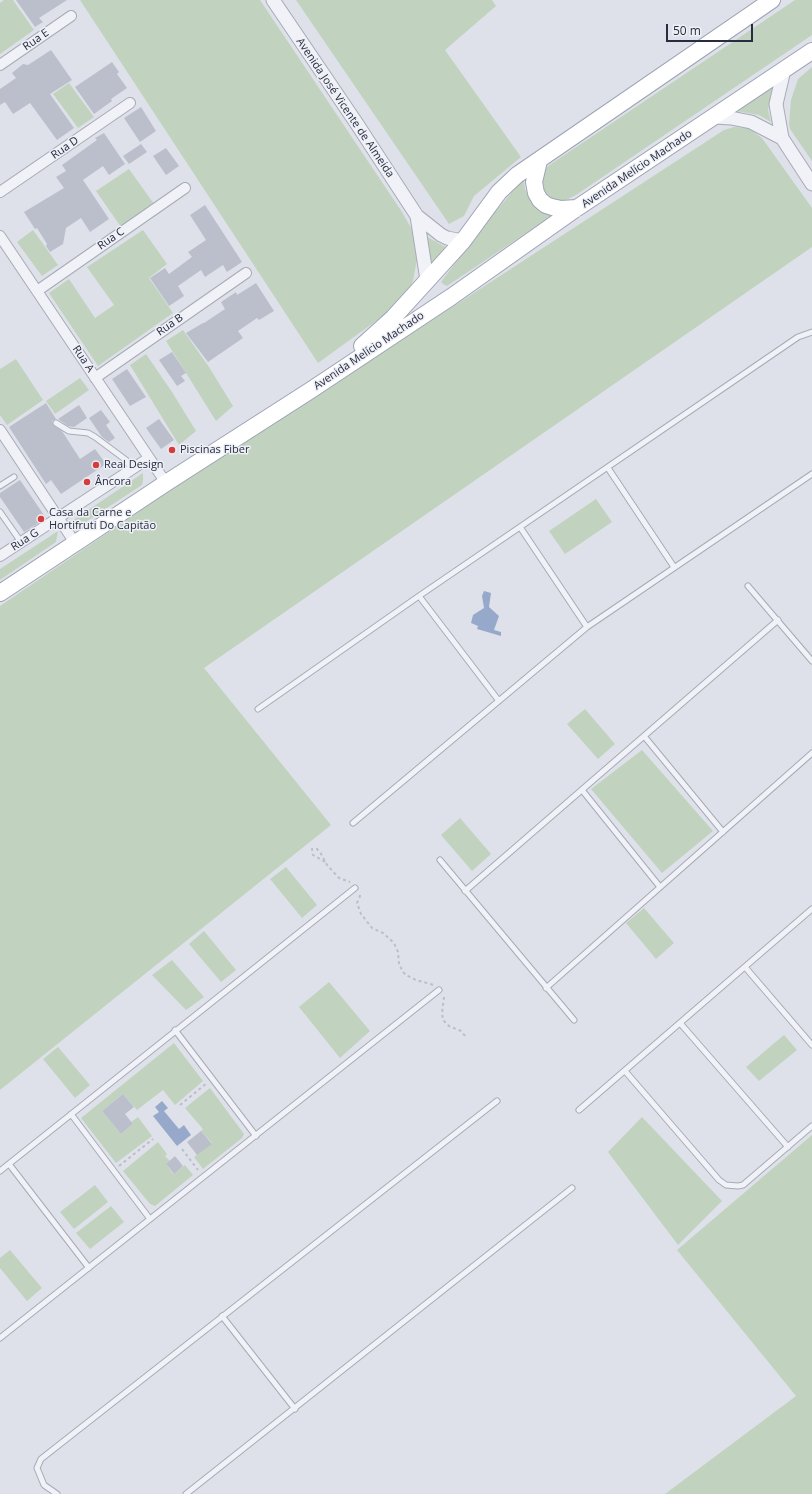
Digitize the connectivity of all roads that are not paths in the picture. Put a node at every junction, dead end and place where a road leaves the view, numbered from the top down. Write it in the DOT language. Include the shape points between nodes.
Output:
graph roads {
  1 [pos="273,0"];
  2 [pos="772,0"];
  3 [pos="71,16"];
  4 [pos="812,51"];
  5 [pos="0,65"];
  6 [pos="784,70"];
  7 [pos="130,103"];
  8 [pos="715,117"];
  9 [pos="782,138"];
  10 [pos="539,161"];
  11 [pos="812,184"];
  12 [pos="185,188"];
  13 [pos="0,192"];
  14 [pos="578,208"];
  15 [pos="417,216"];
  16 [pos="0,236"];
  17 [pos="463,241"];
  18 [pos="246,273"];
  19 [pos="427,280"];
  20 [pos="37,291"];
  21 [pos="451,297"];
  22 [pos="812,332"];
  23 [pos="95,378"];
  24 [pos="311,390"];
  25 [pos="56,423"];
  26 [pos="0,430"];
  27 [pos="149,458"];
  28 [pos="608,468"];
  29 [pos="132,469"];
  30 [pos="812,474"];
  31 [pos="14,476"];
  32 [pos="166,483"];
  33 [pos="0,486"];
  34 [pos="0,512"];
  35 [pos="58,518"];
  36 [pos="520,527"];
  37 [pos="21,542"];
  38 [pos="75,543"];
  39 [pos="0,556"];
  40 [pos="674,567"];
  41 [pos="748,586"];
  42 [pos="0,593"];
  43 [pos="419,596"];
  44 [pos="778,620"];
  45 [pos="587,627"];
  46 [pos="812,661"];
  47 [pos="499,701"];
  48 [pos="258,710"];
  49 [pos="644,736"];
  50 [pos="812,753"];
  51 [pos="582,790"];
  52 [pos="353,823"];
  53 [pos="723,832"];
  54 [pos="440,860"];
  55 [pos="660,887"];
  56 [pos="355,888"];
  57 [pos="465,891"];
  58 [pos="812,909"];
  59 [pos="745,967"];
  60 [pos="546,988"];
  61 [pos="439,990"];
  62 [pos="574,1020"];
  63 [pos="680,1023"];
  64 [pos="175,1030"];
  65 [pos="812,1045"];
  66 [pos="625,1071"];
  67 [pos="497,1102"];
  68 [pos="579,1110"];
  69 [pos="71,1114"];
  70 [pos="812,1126"];
  71 [pos="256,1136"];
  72 [pos="788,1147"];
  73 [pos="9,1164"];
  74 [pos="0,1171"];
  75 [pos="572,1188"];
  76 [pos="150,1219"];
  77 [pos="89,1268"];
  78 [pos="222,1316"];
  79 [pos="0,1338"];
  80 [pos="294,1409"];
  81 [pos="57,1494"];
  82 [pos="186,1494"];
  1 -- 15 [label="street, Avenida José Vicente de Almeida"];
  2 -- 10 [label="main road, Avenida Melício Machado"];
  3 -- 5 [label="street, Rua E"];
  4 -- 6 [label="main road, Avenida Melício Machado"];
  6 -- 8 [label="main road, Avenida Melício Machado"];
  6 -- 9 [label="street" via="776,104"];
  7 -- 13 [label="street, Rua D"];
  8 -- 9 [label="street" via="751,122"];
  8 -- 14 [label="main road, Avenida Melício Machado"];
  9 -- 11 [label="street"];
  10 -- 14 [label="main road" via="534,182 540,200 546,205 561,209"];
  10 -- 17 [label="main road, Avenida Melício Machado" via="517,175 499,192"];
  12 -- 20 [label="street, Rua C"];
  14 -- 21 [label="main road, Avenida Melício Machado"];
  15 -- 17 [label="street" via="441,235"];
  15 -- 19 [label="street"];
  16 -- 20 [label="street, Rua A"];
  17 -- 19 [label="main road, Avenida Melício Machado"];
  18 -- 23 [label="street, Rua B"];
  19 -- 21 [label="main road" via="434,292 443,297"];
  19 -- 24 [label="main road, Avenida Melício Machado" via="393,318"];
  20 -- 23 [label="street, Rua A"];
  21 -- 24 [label="main road, Avenida Melício Machado"];
  22 -- 28 [label="lane" via="798,337"];
  23 -- 27 [label="street, Rua A"];
  24 -- 32 [label="main road"];
  25 -- 29 [label="lane" via="69,431 88,433 95,437 126,460"];
  26 -- 35 [label="street"];
  27 -- 29 [label="street, Rua G"];
  27 -- 32 [label="street, Rua A"];
  28 -- 36 [label="lane"];
  28 -- 40 [label="lane"];
  29 -- 35 [label="street, Rua G"];
  30 -- 40 [label="lane"];
  31 -- 33 [label="lane"];
  32 -- 38 [label="main road"];
  34 -- 37 [label="lane"];
  35 -- 37 [label="street, Rua G"];
  35 -- 38 [label="street"];
  36 -- 43 [label="lane"];
  36 -- 45 [label="lane"];
  37 -- 39 [label="street, Rua G"];
  38 -- 42 [label="main road"];
  40 -- 45 [label="lane"];
  41 -- 44 [label="lane"];
  43 -- 47 [label="lane"];
  43 -- 48 [label="lane"];
  44 -- 46 [label="lane"];
  44 -- 49 [label="lane"];
  45 -- 47 [label="lane"];
  47 -- 52 [label="lane"];
  49 -- 51 [label="lane"];
  49 -- 53 [label="lane"];
  50 -- 53 [label="lane"];
  51 -- 55 [label="lane"];
  51 -- 57 [label="lane"];
  53 -- 55 [label="lane"];
  54 -- 57 [label="lane"];
  55 -- 60 [label="lane"];
  56 -- 64 [label="lane"];
  57 -- 60 [label="lane"];
  58 -- 59 [label="lane"];
  59 -- 63 [label="lane"];
  59 -- 65 [label="lane"];
  60 -- 62 [label="lane"];
  61 -- 71 [label="lane"];
  63 -- 66 [label="lane"];
  63 -- 72 [label="lane"];
  64 -- 69 [label="lane"];
  64 -- 71 [label="lane"];
  66 -- 68 [label="lane"];
  66 -- 72 [label="lane" via="726,1186 743,1185"];
  67 -- 78 [label="lane"];
  69 -- 73 [label="lane"];
  69 -- 76 [label="lane"];
  70 -- 72 [label="lane"];
  71 -- 76 [label="lane"];
  73 -- 74 [label="lane"];
  73 -- 77 [label="lane"];
  75 -- 80 [label="lane"];
  76 -- 77 [label="lane"];
  77 -- 79 [label="lane"];
  78 -- 80 [label="lane"];
  78 -- 81 [label="lane" via="41,1459 37,1468 44,1485"];
  80 -- 82 [label="lane"];
}
